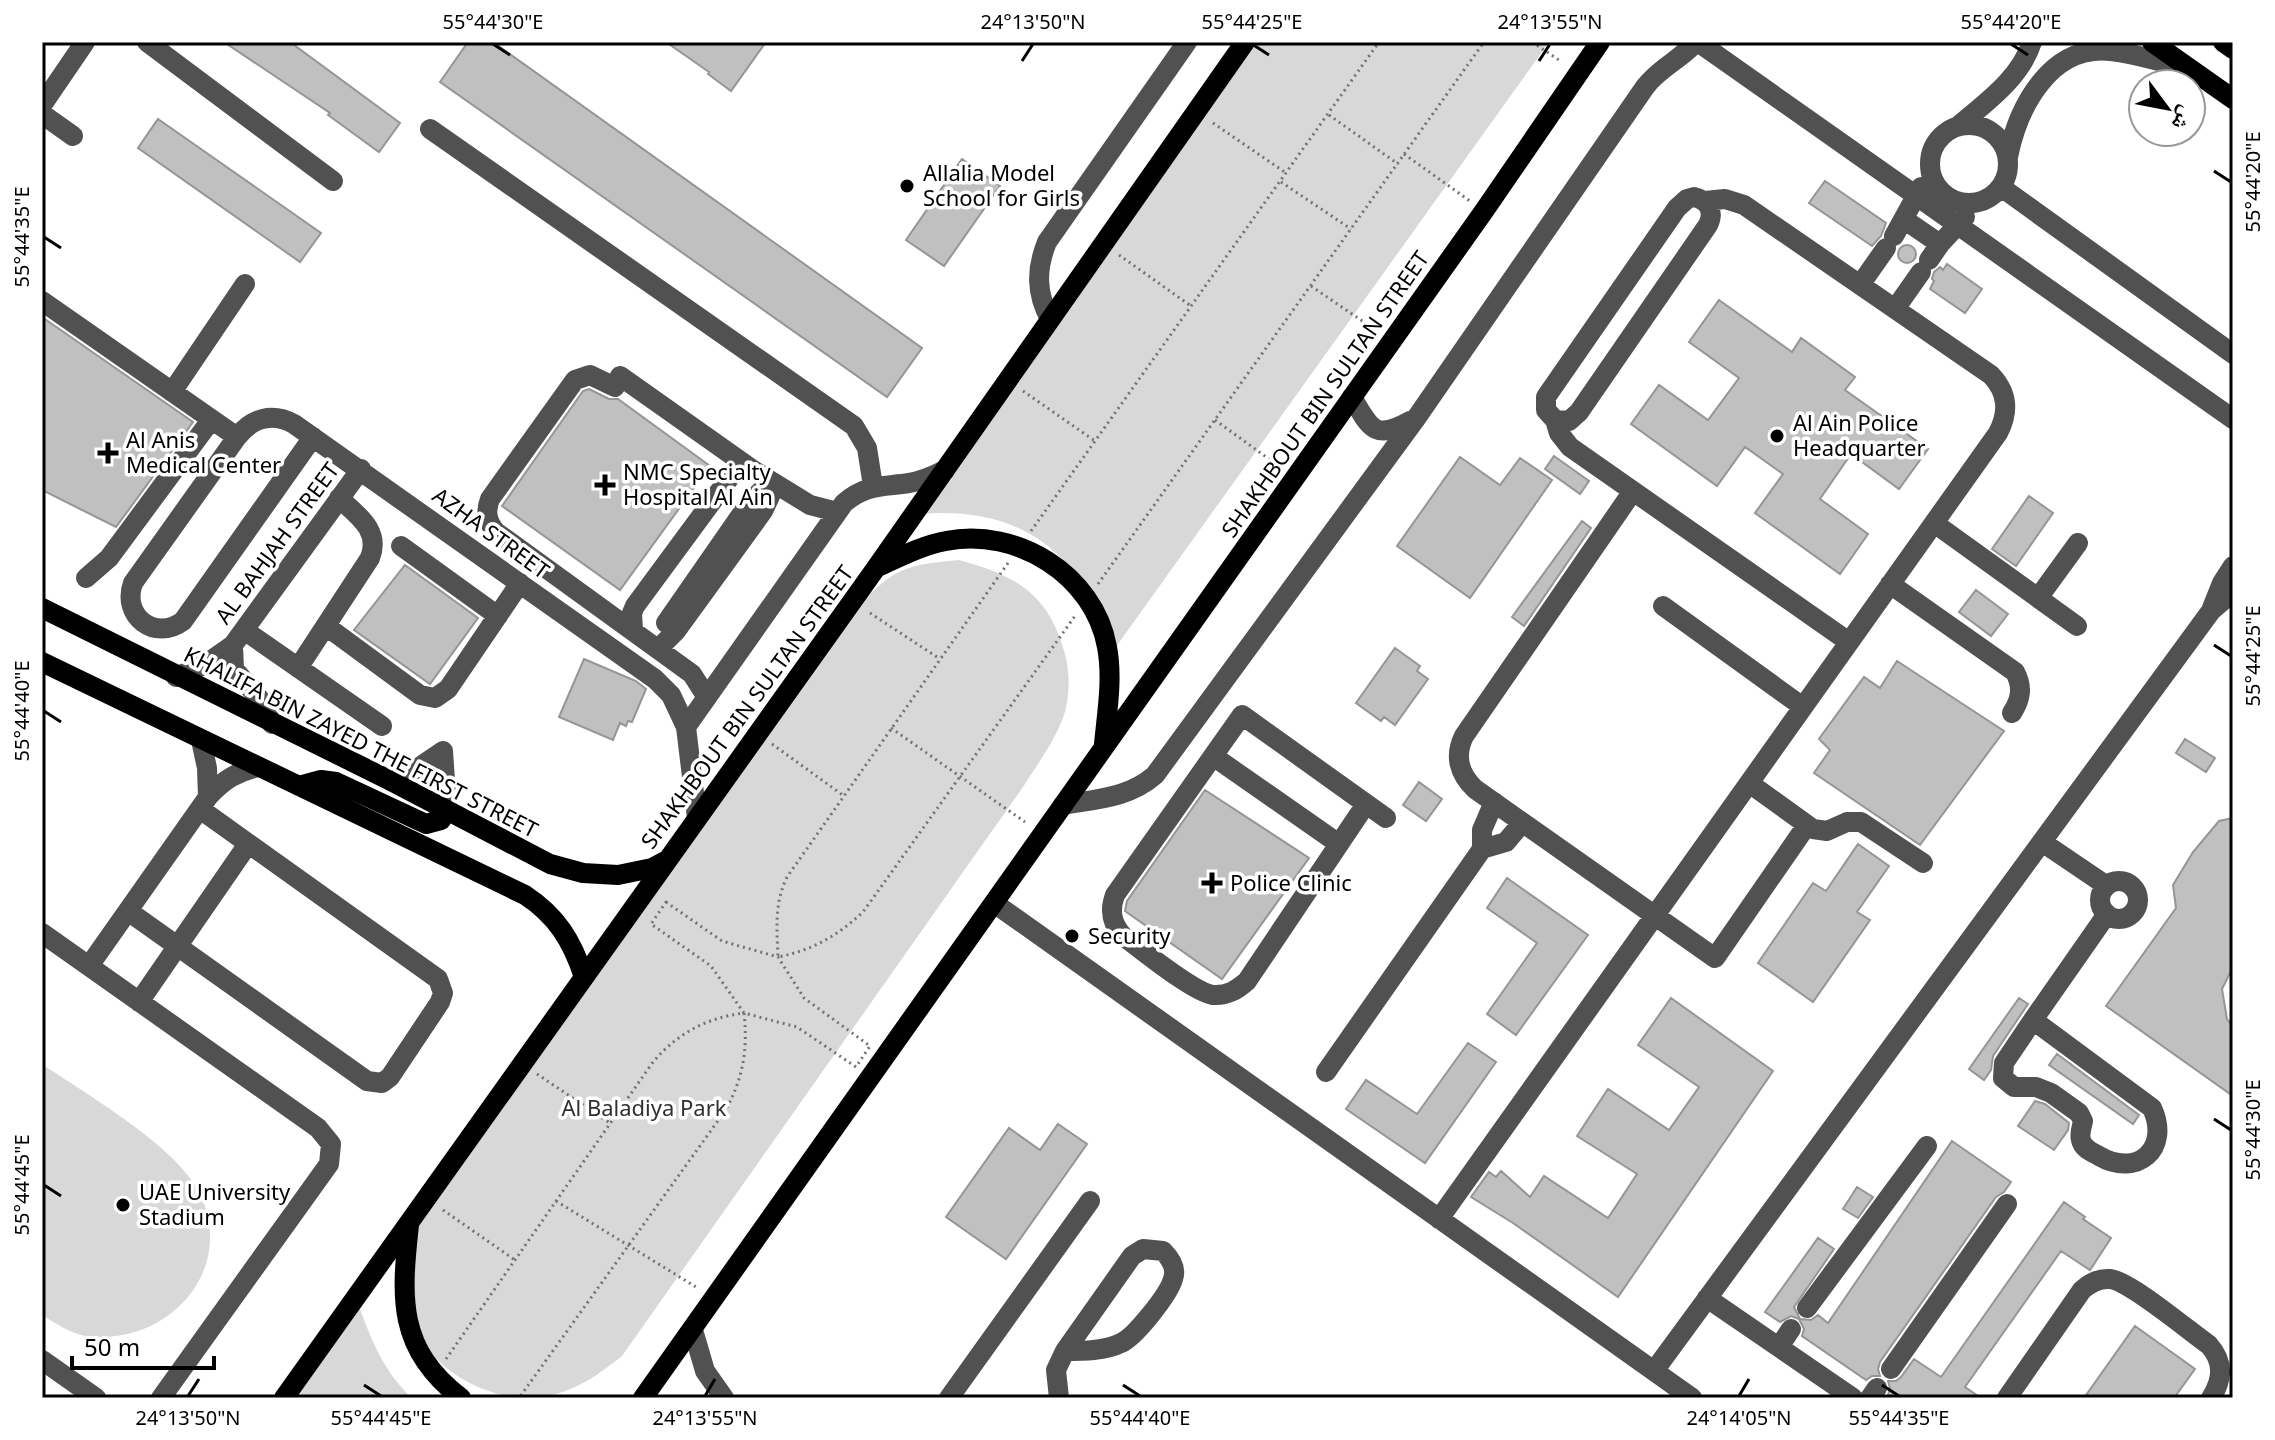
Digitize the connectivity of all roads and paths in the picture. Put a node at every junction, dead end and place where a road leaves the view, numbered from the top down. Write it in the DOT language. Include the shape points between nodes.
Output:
graph roads {
  1 [pos="85,42"];
  2 [pos="147,42"];
  3 [pos="1187,42"];
  4 [pos="1245,42"];
  5 [pos="1379,42"];
  6 [pos="1484,42"];
  7 [pos="1532,42"];
  8 [pos="1600,42"];
  9 [pos="1610,42"];
  10 [pos="1697,42"];
  11 [pos="2032,42"];
  12 [pos="2152,42"];
  13 [pos="2223,42"];
  14 [pos="2233,49"];
  15 [pos="2184,68"];
  16 [pos="2189,68"];
  17 [pos="1580,75"];
  18 [pos="50,76"];
  19 [pos="2207,81"];
  20 [pos="2233,99"];
  21 [pos="42,105"];
  22 [pos="1196,111"];
  23 [pos="42,114"];
  24 [pos="1328,114"];
  25 [pos="1957,127"];
  26 [pos="430,129"];
  27 [pos="73,136"];
  28 [pos="1404,154"];
  29 [pos="2008,157"];
  30 [pos="1929,160"];
  31 [pos="1398,164"];
  32 [pos="1286,173"];
  33 [pos="333,181"];
  34 [pos="1280,182"];
  35 [pos="1993,194"];
  36 [pos="1917,196"];
  37 [pos="1705,201"];
  38 [pos="1484,211"];
  39 [pos="1958,225"];
  40 [pos="1351,229"];
  41 [pos="1895,234"];
  42 [pos="1103,244"];
  43 [pos="1930,259"];
  44 [pos="245,284"];
  45 [pos="1860,285"];
  46 [pos="1311,286"];
  47 [pos="42,301"];
  48 [pos="1191,306"];
  49 [pos="1895,309"];
  50 [pos="1050,319"];
  51 [pos="1391,341"];
  52 [pos="2233,354"];
  53 [pos="1564,370"];
  54 [pos="1008,380"];
  55 [pos="1594,390"];
  56 [pos="172,392"];
  57 [pos="1352,397"];
  58 [pos="1417,417"];
  59 [pos="2233,419"];
  60 [pos="211,420"];
  61 [pos="1215,420"];
  62 [pos="1555,420"];
  63 [pos="1369,427"];
  64 [pos="237,437"];
  65 [pos="313,437"];
  66 [pos="1095,441"];
  67 [pos="361,469"];
  68 [pos="753,470"];
  69 [pos="945,470"];
  70 [pos="1295,477"];
  71 [pos="1373,477"];
  72 [pos="771,481"];
  73 [pos="873,486"];
  74 [pos="1633,491"];
  75 [pos="339,498"];
  76 [pos="837,512"];
  77 [pos="1934,523"];
  78 [pos="2078,543"];
  79 [pos="401,546"];
  80 [pos="1020,547"];
  81 [pos="2233,566"];
  82 [pos="876,568"];
  83 [pos="86,578"];
  84 [pos="520,583"];
  85 [pos="1890,584"];
  86 [pos="2233,592"];
  87 [pos="2038,598"];
  88 [pos="1087,599"];
  89 [pos="852,601"];
  90 [pos="1663,606"];
  91 [pos="42,608"];
  92 [pos="2211,611"];
  93 [pos="498,616"];
  94 [pos="326,626"];
  95 [pos="2077,626"];
  96 [pos="633,631"];
  97 [pos="238,637"];
  98 [pos="1849,642"];
  99 [pos="658,649"];
  100 [pos="940,659"];
  101 [pos="42,662"];
  102 [pos="298,668"];
  103 [pos="176,677"];
  104 [pos="706,696"];
  105 [pos="1214,696"];
  106 [pos="1803,707"];
  107 [pos="2012,713"];
  108 [pos="1242,715"];
  109 [pos="272,724"];
  110 [pos="382,726"];
  111 [pos="686,727"];
  112 [pos="891,728"];
  113 [pos="757,734"];
  114 [pos="201,740"];
  115 [pos="1104,748"];
  116 [pos="1213,756"];
  117 [pos="259,767"];
  118 [pos="960,777"];
  119 [pos="391,781"];
  120 [pos="1749,783"];
  121 [pos="299,786"];
  122 [pos="844,796"];
  123 [pos="1494,802"];
  124 [pos="204,803"];
  125 [pos="1366,804"];
  126 [pos="1063,805"];
  127 [pos="447,810"];
  128 [pos="697,818"];
  129 [pos="1386,818"];
  130 [pos="1522,823"];
  131 [pos="1807,825"];
  132 [pos="1042,834"];
  133 [pos="2042,842"];
  134 [pos="248,844"];
  135 [pos="1339,844"];
  136 [pos="1482,849"];
  137 [pos="667,860"];
  138 [pos="1923,863"];
  139 [pos="2107,886"];
  140 [pos="994,903"];
  141 [pos="128,911"];
  142 [pos="2107,914"];
  143 [pos="1655,916"];
  144 [pos="42,933"];
  145 [pos="178,946"];
  146 [pos="778,957"];
  147 [pos="89,966"];
  148 [pos="584,977"];
  149 [pos="139,1002"];
  150 [pos="744,1013"];
  151 [pos="2033,1020"];
  152 [pos="522,1064"];
  153 [pos="1326,1072"];
  154 [pos="610,1123"];
  155 [pos="1927,1146"];
  156 [pos="426,1198"];
  157 [pos="556,1201"];
  158 [pos="1090,1201"];
  159 [pos="2007,1204"];
  160 [pos="1439,1219"];
  161 [pos="410,1221"];
  162 [pos="629,1246"];
  163 [pos="515,1260"];
  164 [pos="1707,1298"];
  165 [pos="715,1299"];
  166 [pos="1807,1308"];
  167 [pos="1791,1329"];
  168 [pos="693,1330"];
  169 [pos="1779,1347"];
  170 [pos="1065,1351"];
  171 [pos="42,1360"];
  172 [pos="1891,1369"];
  173 [pos="1654,1371"];
  174 [pos="436,1374"];
  175 [pos="96,1398"];
  176 [pos="161,1398"];
  177 [pos="284,1398"];
  178 [pos="461,1398"];
  179 [pos="519,1398"];
  180 [pos="643,1398"];
  181 [pos="724,1398"];
  182 [pos="949,1398"];
  183 [pos="1059,1398"];
  184 [pos="1692,1398"];
  185 [pos="1853,1398"];
  186 [pos="2007,1398"];
  187 [pos="2211,1398"];
  1 -- 18 [label="street"];
  2 -- 33 [label="street"];
  3 -- 50 [label="street" via="1047,242 1038,275"];
  4 -- 22 [label="main road, SHAKHBOUT BIN SULTAN STREET"];
  5 -- 24 [label="path"];
  6 -- 28 [label="path"];
  7 -- 17 [label="path"];
  8 -- 17 [label="main road, SHAKHBOUT BIN SULTAN STREET"];
  9 -- 17 [label="main road"];
  10 -- 36 [label="street"];
  10 -- 58 [label="street" via="1651,78"];
  11 -- 25 [label="street" via="2011,78"];
  12 -- 16 [label="main road"];
  13 -- 14 [label="main road"];
  15 -- 29 [label="street" via="2109,50 2072,57 2031,95"];
  17 -- 38 [label="main road, SHAKHBOUT BIN SULTAN STREET"];
  18 -- 21 [label="street"];
  19 -- 20 [label="main road"];
  22 -- 32 [label="path"];
  22 -- 42 [label="main road, SHAKHBOUT BIN SULTAN STREET"];
  23 -- 27 [label="street"];
  24 -- 31 [label="path"];
  24 -- 32 [label="path"];
  25 -- 29 [label="street" via="1989,130"];
  25 -- 30 [label="street" via="1938,139"];
  26 -- 73 [label="street" via="854,426 867,448"];
  28 -- 31 [label="path"];
  28 -- 38 [label="path"];
  29 -- 35 [label="street" via="2008,168"];
  30 -- 35 [label="street" via="1941,192 1962,203"];
  30 -- 36 [label="street"];
  31 -- 40 [label="path"];
  32 -- 34 [label="path"];
  34 -- 40 [label="path"];
  34 -- 48 [label="path"];
  35 -- 39 [label="street"];
  35 -- 52 [label="street"];
  36 -- 39 [label="street"];
  36 -- 41 [label="street"];
  37 -- 45 [label="street" via="1725,199 1744,205"];
  37 -- 53 [label="street" via="1694,197 1677,208"];
  37 -- 55 [label="street" via="1711,213 1708,225"];
  38 -- 51 [label="main road, SHAKHBOUT BIN SULTAN STREET"];
  39 -- 43 [label="street"];
  39 -- 59 [label="street"];
  40 -- 46 [label="path"];
  41 -- 43 [label="street"];
  41 -- 45 [label="street"];
  42 -- 48 [label="path"];
  42 -- 50 [label="main road, SHAKHBOUT BIN SULTAN STREET"];
  43 -- 49 [label="street"];
  44 -- 56 [label="street"];
  45 -- 49 [label="street"];
  46 -- 51 [label="path"];
  46 -- 61 [label="path"];
  47 -- 56 [label="street"];
  48 -- 66 [label="path"];
  49 -- 77 [label="street" via="1991,375 2005,396 1998,433"];
  50 -- 54 [label="main road, SHAKHBOUT BIN SULTAN STREET"];
  51 -- 57 [label="main road, SHAKHBOUT BIN SULTAN STREET"];
  53 -- 55 [label="street"];
  53 -- 62 [label="street" via="1544,404"];
  54 -- 66 [label="path"];
  54 -- 69 [label="main road, SHAKHBOUT BIN SULTAN STREET"];
  55 -- 62 [label="street" via="1574,418"];
  56 -- 60 [label="street"];
  57 -- 63 [label="street"];
  57 -- 70 [label="main road, SHAKHBOUT BIN SULTAN STREET"];
  58 -- 63 [label="street" via="1389,432"];
  58 -- 71 [label="street"];
  60 -- 64 [label="street"];
  60 -- 83 [label="street" via="109,558"];
  61 -- 70 [label="path"];
  61 -- 88 [label="path"];
  62 -- 74 [label="street" via="1570,447"];
  63 -- 71 [label="street"];
  64 -- 65 [label="street, AZHA STREET" via="255,421 271,417 287,420"];
  64 -- 65 [label="street" via="133,583 131,607 146,625 161,629 183,621"];
  65 -- 67 [label="street, AZHA STREET"];
  66 -- 80 [label="path"];
  67 -- 75 [label="street, AL BAHJAH STREET"];
  67 -- 84 [label="street, AZHA STREET"];
  68 -- 72 [label="street"];
  68 -- 96 [label="street" via="740,469 729,478 635,606"];
  68 -- 96 [label="street" via="618,381 590,375 575,380 494,493 487,513 496,532"];
  69 -- 73 [label="street" via="910,483"];
  69 -- 82 [label="main road, SHAKHBOUT BIN SULTAN STREET"];
  70 -- 115 [label="main road, SHAKHBOUT BIN SULTAN STREET"];
  71 -- 105 [label="street"];
  72 -- 76 [label="street" via="810,505"];
  72 -- 99 [label="street" via="763,511"];
  73 -- 76 [label="street" via="853,495"];
  74 -- 98 [label="street"];
  74 -- 123 [label="street" via="1459,745 1463,774"];
  75 -- 94 [label="street" via="367,524 373,547"];
  75 -- 97 [label="street, AL BAHJAH STREET"];
  76 -- 104 [label="street"];
  77 -- 85 [label="street"];
  77 -- 87 [label="street"];
  78 -- 87 [label="street"];
  79 -- 93 [label="street"];
  80 -- 82 [label="main road" via="996,540 947,541"];
  80 -- 88 [label="main road" via="1058,568"];
  80 -- 100 [label="path"];
  81 -- 92 [label="street"];
  82 -- 89 [label="main road, SHAKHBOUT BIN SULTAN STREET"];
  84 -- 93 [label="street"];
  84 -- 111 [label="street, AZHA STREET" via="655,679 671,695"];
  85 -- 98 [label="street"];
  85 -- 107 [label="street" via="2015,672 2021,688"];
  86 -- 92 [label="street"];
  87 -- 95 [label="street"];
  88 -- 115 [label="main road" via="1107,644 1110,668"];
  88 -- 118 [label="path"];
  89 -- 100 [label="path"];
  89 -- 113 [label="main road, SHAKHBOUT BIN SULTAN STREET"];
  90 -- 106 [label="street"];
  91 -- 103 [label="main road, KHALIFA BIN ZAYED THE FIRST STREET"];
  92 -- 133 [label="street"];
  93 -- 94 [label="street" via="448,689 435,698 420,695"];
  94 -- 102 [label="street"];
  96 -- 99 [label="street"];
  97 -- 102 [label="street"];
  97 -- 103 [label="street, AL BAHJAH STREET" via="206,664"];
  97 -- 109 [label="street, AL BAHJAH STREET" via="234,669 262,702"];
  98 -- 106 [label="street"];
  99 -- 104 [label="street" via="692,674"];
  100 -- 112 [label="path"];
  101 -- 114 [label="main road"];
  102 -- 110 [label="street"];
  103 -- 109 [label="main road, KHALIFA BIN ZAYED THE FIRST STREET"];
  104 -- 111 [label="street"];
  105 -- 108 [label="street"];
  105 -- 126 [label="street" via="1146,784 1124,794"];
  106 -- 120 [label="street"];
  108 -- 116 [label="street"];
  108 -- 125 [label="street"];
  109 -- 119 [label="main road, KHALIFA BIN ZAYED THE FIRST STREET"];
  111 -- 128 [label="street, AZHA STREET"];
  112 -- 118 [label="path"];
  112 -- 122 [label="path"];
  113 -- 122 [label="path"];
  113 -- 128 [label="main road, SHAKHBOUT BIN SULTAN STREET"];
  114 -- 117 [label="main road"];
  114 -- 124 [label="street" via="207,768"];
  115 -- 126 [label="main road, SHAKHBOUT BIN SULTAN STREET"];
  116 -- 135 [label="street"];
  116 -- 135 [label="street" via="1115,895 1111,910 1123,936 1198,989 1224,994 1247,981"];
  117 -- 121 [label="main road"];
  117 -- 124 [label="street" via="236,774"];
  118 -- 132 [label="path"];
  118 -- 146 [label="path" via="863,912 821,945"];
  119 -- 127 [label="main road, KHALIFA BIN ZAYED THE FIRST STREET"];
  119 -- 127 [label="street" via="443,751"];
  120 -- 131 [label="street"];
  120 -- 143 [label="street"];
  121 -- 127 [label="main road" via="336,782 426,824 441,820"];
  121 -- 148 [label="main road" via="537,903 567,935"];
  122 -- 146 [label="path" via="781,889"];
  123 -- 130 [label="street"];
  123 -- 136 [label="street" via="1482,830"];
  124 -- 134 [label="street"];
  124 -- 141 [label="street"];
  125 -- 129 [label="street"];
  125 -- 135 [label="street"];
  126 -- 132 [label="main road, SHAKHBOUT BIN SULTAN STREET"];
  127 -- 137 [label="main road, KHALIFA BIN ZAYED THE FIRST STREET" via="550,864 575,871 618,875"];
  128 -- 137 [label="main road, SHAKHBOUT BIN SULTAN STREET"];
  130 -- 136 [label="street" via="1506,842"];
  130 -- 143 [label="street"];
  131 -- 138 [label="street" via="1827,831 1861,822"];
  131 -- 143 [label="street" via="1715,958"];
  132 -- 140 [label="main road, SHAKHBOUT BIN SULTAN STREET"];
  133 -- 139 [label="street"];
  133 -- 164 [label="street"];
  134 -- 145 [label="street"];
  134 -- 145 [label="street" via="440,984 440,1002 390,1077 382,1083 367,1081"];
  136 -- 153 [label="street"];
  137 -- 148 [label="main road, SHAKHBOUT BIN SULTAN STREET"];
  139 -- 142 [label="street" via="2100,897"];
  139 -- 142 [label="street" via="2119,881 2131,885 2138,903 2126,918"];
  140 -- 160 [label="street"];
  140 -- 165 [label="main road, SHAKHBOUT BIN SULTAN STREET"];
  141 -- 145 [label="street"];
  141 -- 147 [label="street"];
  142 -- 151 [label="street"];
  143 -- 160 [label="street"];
  144 -- 147 [label="street"];
  145 -- 149 [label="street"];
  146 -- 150 [label="path" via="804,998 870,1046 856,1067 797,1027"];
  146 -- 150 [label="path" via="722,941 666,902 651,924 711,966"];
  147 -- 149 [label="street"];
  148 -- 152 [label="main road, SHAKHBOUT BIN SULTAN STREET"];
  149 -- 176 [label="street" via="323,1132 332,1151 329,1164"];
  150 -- 154 [label="path" via="708,1020 679,1036 653,1062"];
  150 -- 162 [label="path" via="746,1051 732,1098"];
  151 -- 151 [label="street" via="2004,1063 2006,1082 2043,1089 2079,1113 2082,1143 2112,1163 2129,1165 2145,1157 2158,1134 2152,1108"];
  152 -- 154 [label="path"];
  152 -- 156 [label="main road, SHAKHBOUT BIN SULTAN STREET"];
  154 -- 157 [label="path"];
  155 -- 166 [label="street"];
  156 -- 161 [label="main road, SHAKHBOUT BIN SULTAN STREET"];
  156 -- 163 [label="path"];
  157 -- 162 [label="path"];
  157 -- 163 [label="path"];
  158 -- 182 [label="street"];
  159 -- 172 [label="street"];
  160 -- 173 [label="street"];
  161 -- 174 [label="main road" via="404,1303 415,1341"];
  161 -- 177 [label="main road, SHAKHBOUT BIN SULTAN STREET"];
  162 -- 165 [label="path"];
  162 -- 179 [label="path"];
  163 -- 174 [label="path"];
  164 -- 169 [label="street"];
  164 -- 173 [label="street"];
  165 -- 168 [label="main road, SHAKHBOUT BIN SULTAN STREET"];
  167 -- 169 [label="street"];
  168 -- 180 [label="main road, SHAKHBOUT BIN SULTAN STREET"];
  168 -- 181 [label="street" via="705,1371"];
  169 -- 185 [label="street"];
  170 -- 170 [label="street" via="1132,1256 1150,1248 1169,1257 1173,1280 1133,1335 1115,1346"];
  170 -- 183 [label="street" via="1056,1370"];
  171 -- 175 [label="street"];
  173 -- 184 [label="street"];
  174 -- 178 [label="main road"];
  186 -- 187 [label="street" via="2082,1290 2108,1279 2126,1285 2209,1345 2221,1371"];
}
